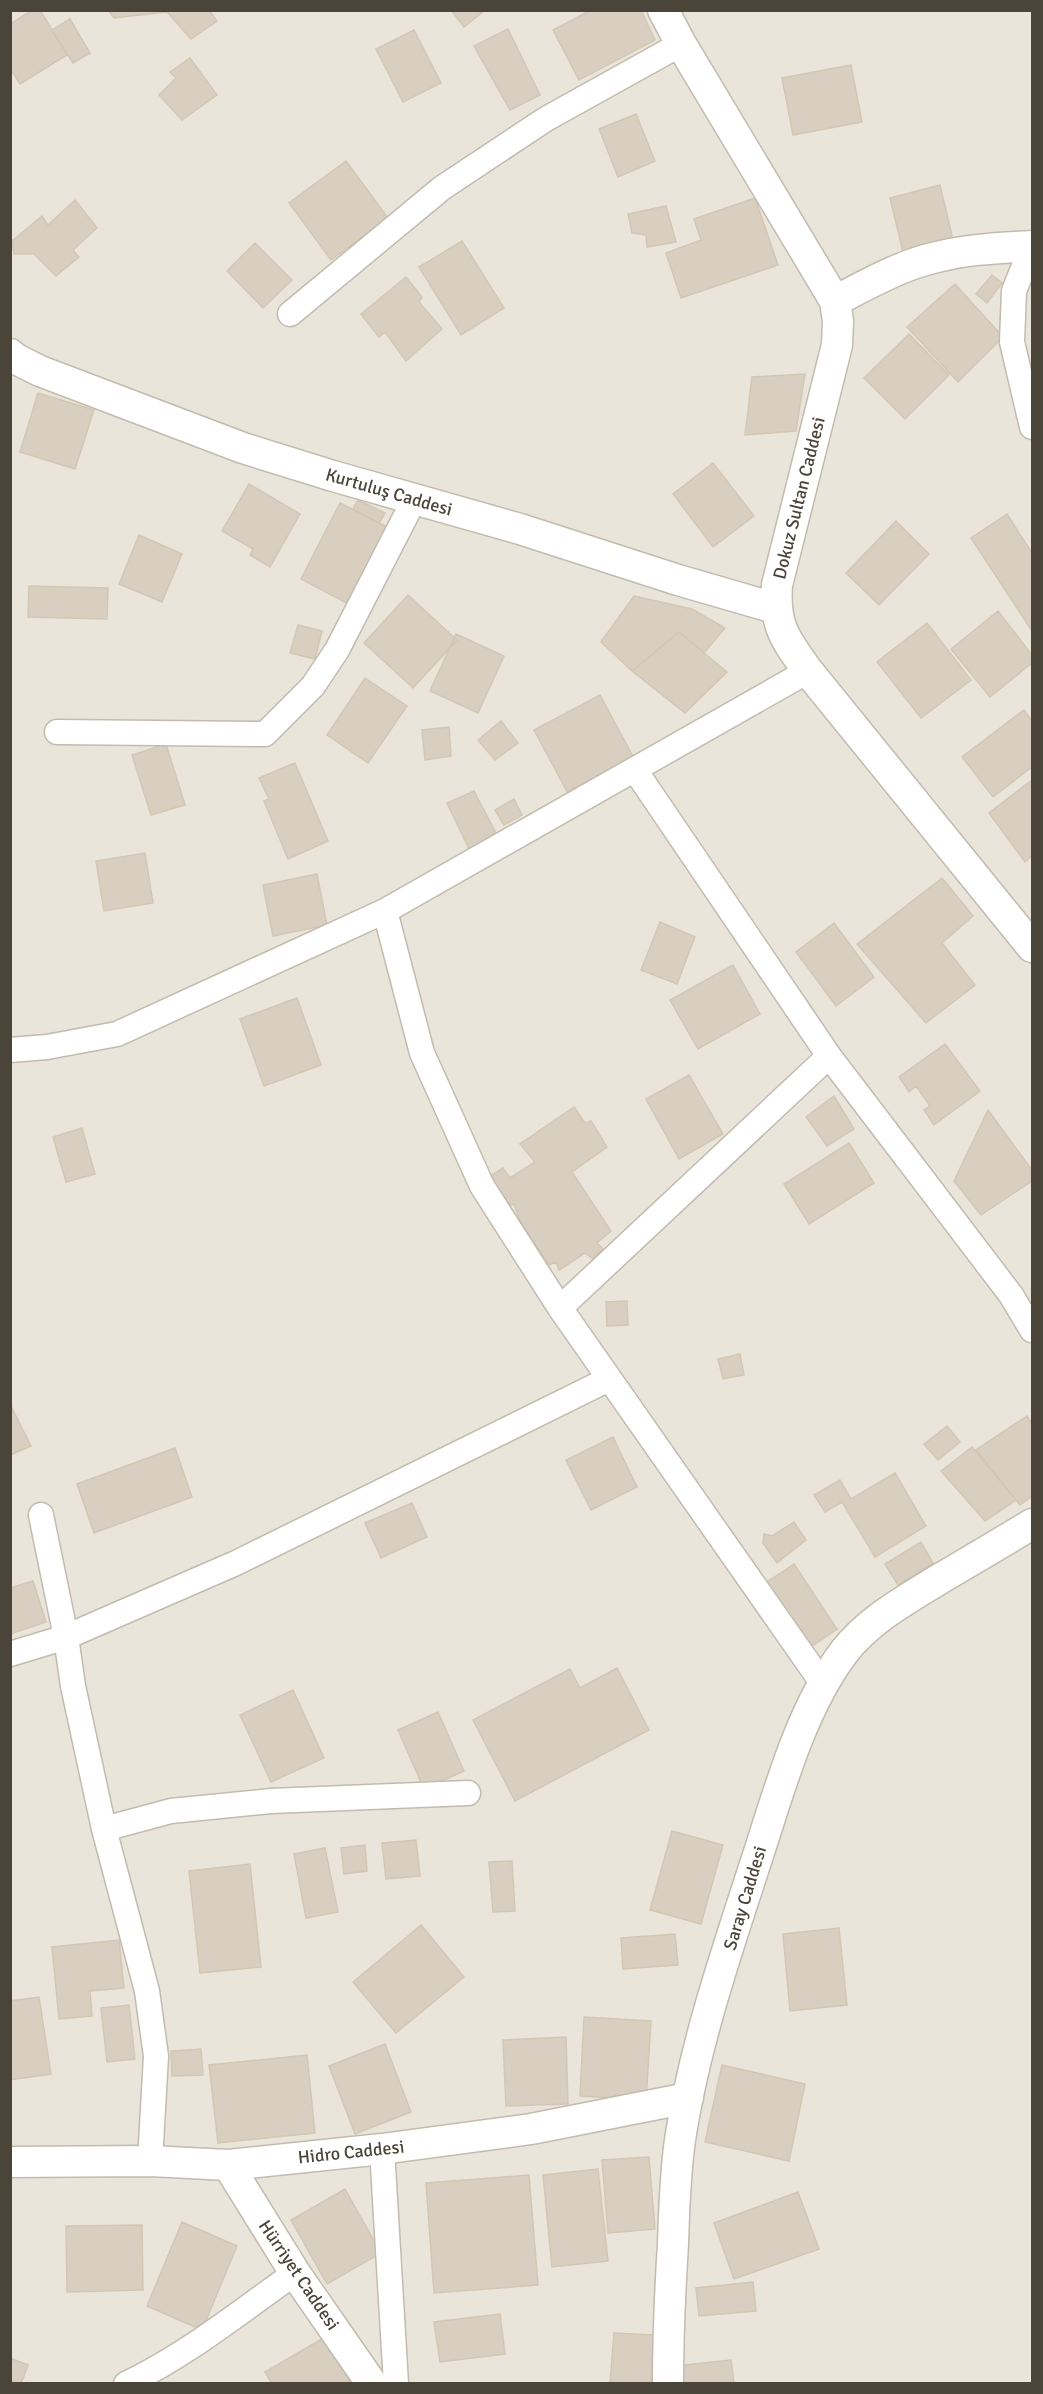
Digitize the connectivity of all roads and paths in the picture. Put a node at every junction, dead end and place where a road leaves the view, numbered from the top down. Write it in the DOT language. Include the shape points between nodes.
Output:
graph roads {
  1 [pos="663,10"];
  2 [pos="681,44"];
  3 [pos="1032,246"];
  4 [pos="836,301"];
  5 [pos="290,314"];
  6 [pos="12,358"];
  7 [pos="1032,426"];
  8 [pos="414,500"];
  9 [pos="775,608"];
  10 [pos="808,671"];
  11 [pos="57,732"];
  12 [pos="635,770"];
  13 [pos="385,911"];
  14 [pos="1032,947"];
  15 [pos="10,1050"];
  16 [pos="829,1056"];
  17 [pos="560,1308"];
  18 [pos="1032,1330"];
  19 [pos="609,1379"];
  20 [pos="41,1515"];
  21 [pos="1032,1524"];
  22 [pos="66,1637"];
  23 [pos="10,1654"];
  24 [pos="823,1684"];
  25 [pos="468,1793"];
  26 [pos="104,1829"];
  27 [pos="688,2098"];
  28 [pos="382,2150"];
  29 [pos="150,2161"];
  30 [pos="10,2162"];
  31 [pos="228,2165"];
  32 [pos="295,2273"];
  33 [pos="126,2384"];
  34 [pos="372,2384"];
  35 [pos="396,2384"];
  36 [pos="668,2384"];
  1 -- 2 [label="street, Dokuz Sultan Caddesi"];
  2 -- 4 [label="street, Dokuz Sultan Caddesi"];
  2 -- 5 [label="street" via="546,119 442,188"];
  3 -- 4 [label="street" via="969,250 935,257 892,272"];
  3 -- 7 [label="street" via="1014,291 1012,342"];
  4 -- 9 [label="street, Dokuz Sultan Caddesi" via="837,345 777,585"];
  6 -- 8 [label="street, Kurtuluş Caddesi" via="243,448"];
  8 -- 9 [label="street, Kurtuluş Caddesi"];
  8 -- 11 [label="street" via="337,650 313,686 265,734"];
  9 -- 10 [label="street, Dokuz Sultan Caddesi" via="789,645"];
  10 -- 12 [label="street"];
  10 -- 14 [label="street, Dokuz Sultan Caddesi"];
  12 -- 13 [label="street"];
  12 -- 16 [label="street"];
  13 -- 15 [label="street" via="117,1034"];
  13 -- 17 [label="street" via="422,1053 482,1186"];
  16 -- 17 [label="street"];
  16 -- 18 [label="street" via="1011,1295"];
  17 -- 19 [label="street"];
  19 -- 22 [label="street" via="246,1558"];
  19 -- 24 [label="street"];
  20 -- 22 [label="street"];
  21 -- 24 [label="street, Saray Caddesi" via="863,1630"];
  22 -- 23 [label="street"];
  22 -- 26 [label="street"];
  24 -- 27 [label="street, Saray Caddesi" via="777,1796 733,1934"];
  25 -- 26 [label="street" via="260,1802 171,1811"];
  26 -- 29 [label="street" via="147,1991 156,2056"];
  27 -- 28 [label="street, Hidro Caddesi" via="531,2129"];
  27 -- 36 [label="street, Saray Caddesi" via="675,2189"];
  28 -- 31 [label="street, Hidro Caddesi"];
  28 -- 35 [label="street"];
  29 -- 30 [label="street, Hidro Caddesi"];
  29 -- 31 [label="street, Hidro Caddesi"];
  31 -- 32 [label="street, Hürriyet Caddesi"];
  32 -- 33 [label="street" via="200,2340"];
  32 -- 34 [label="street, Hürriyet Caddesi"];
}
